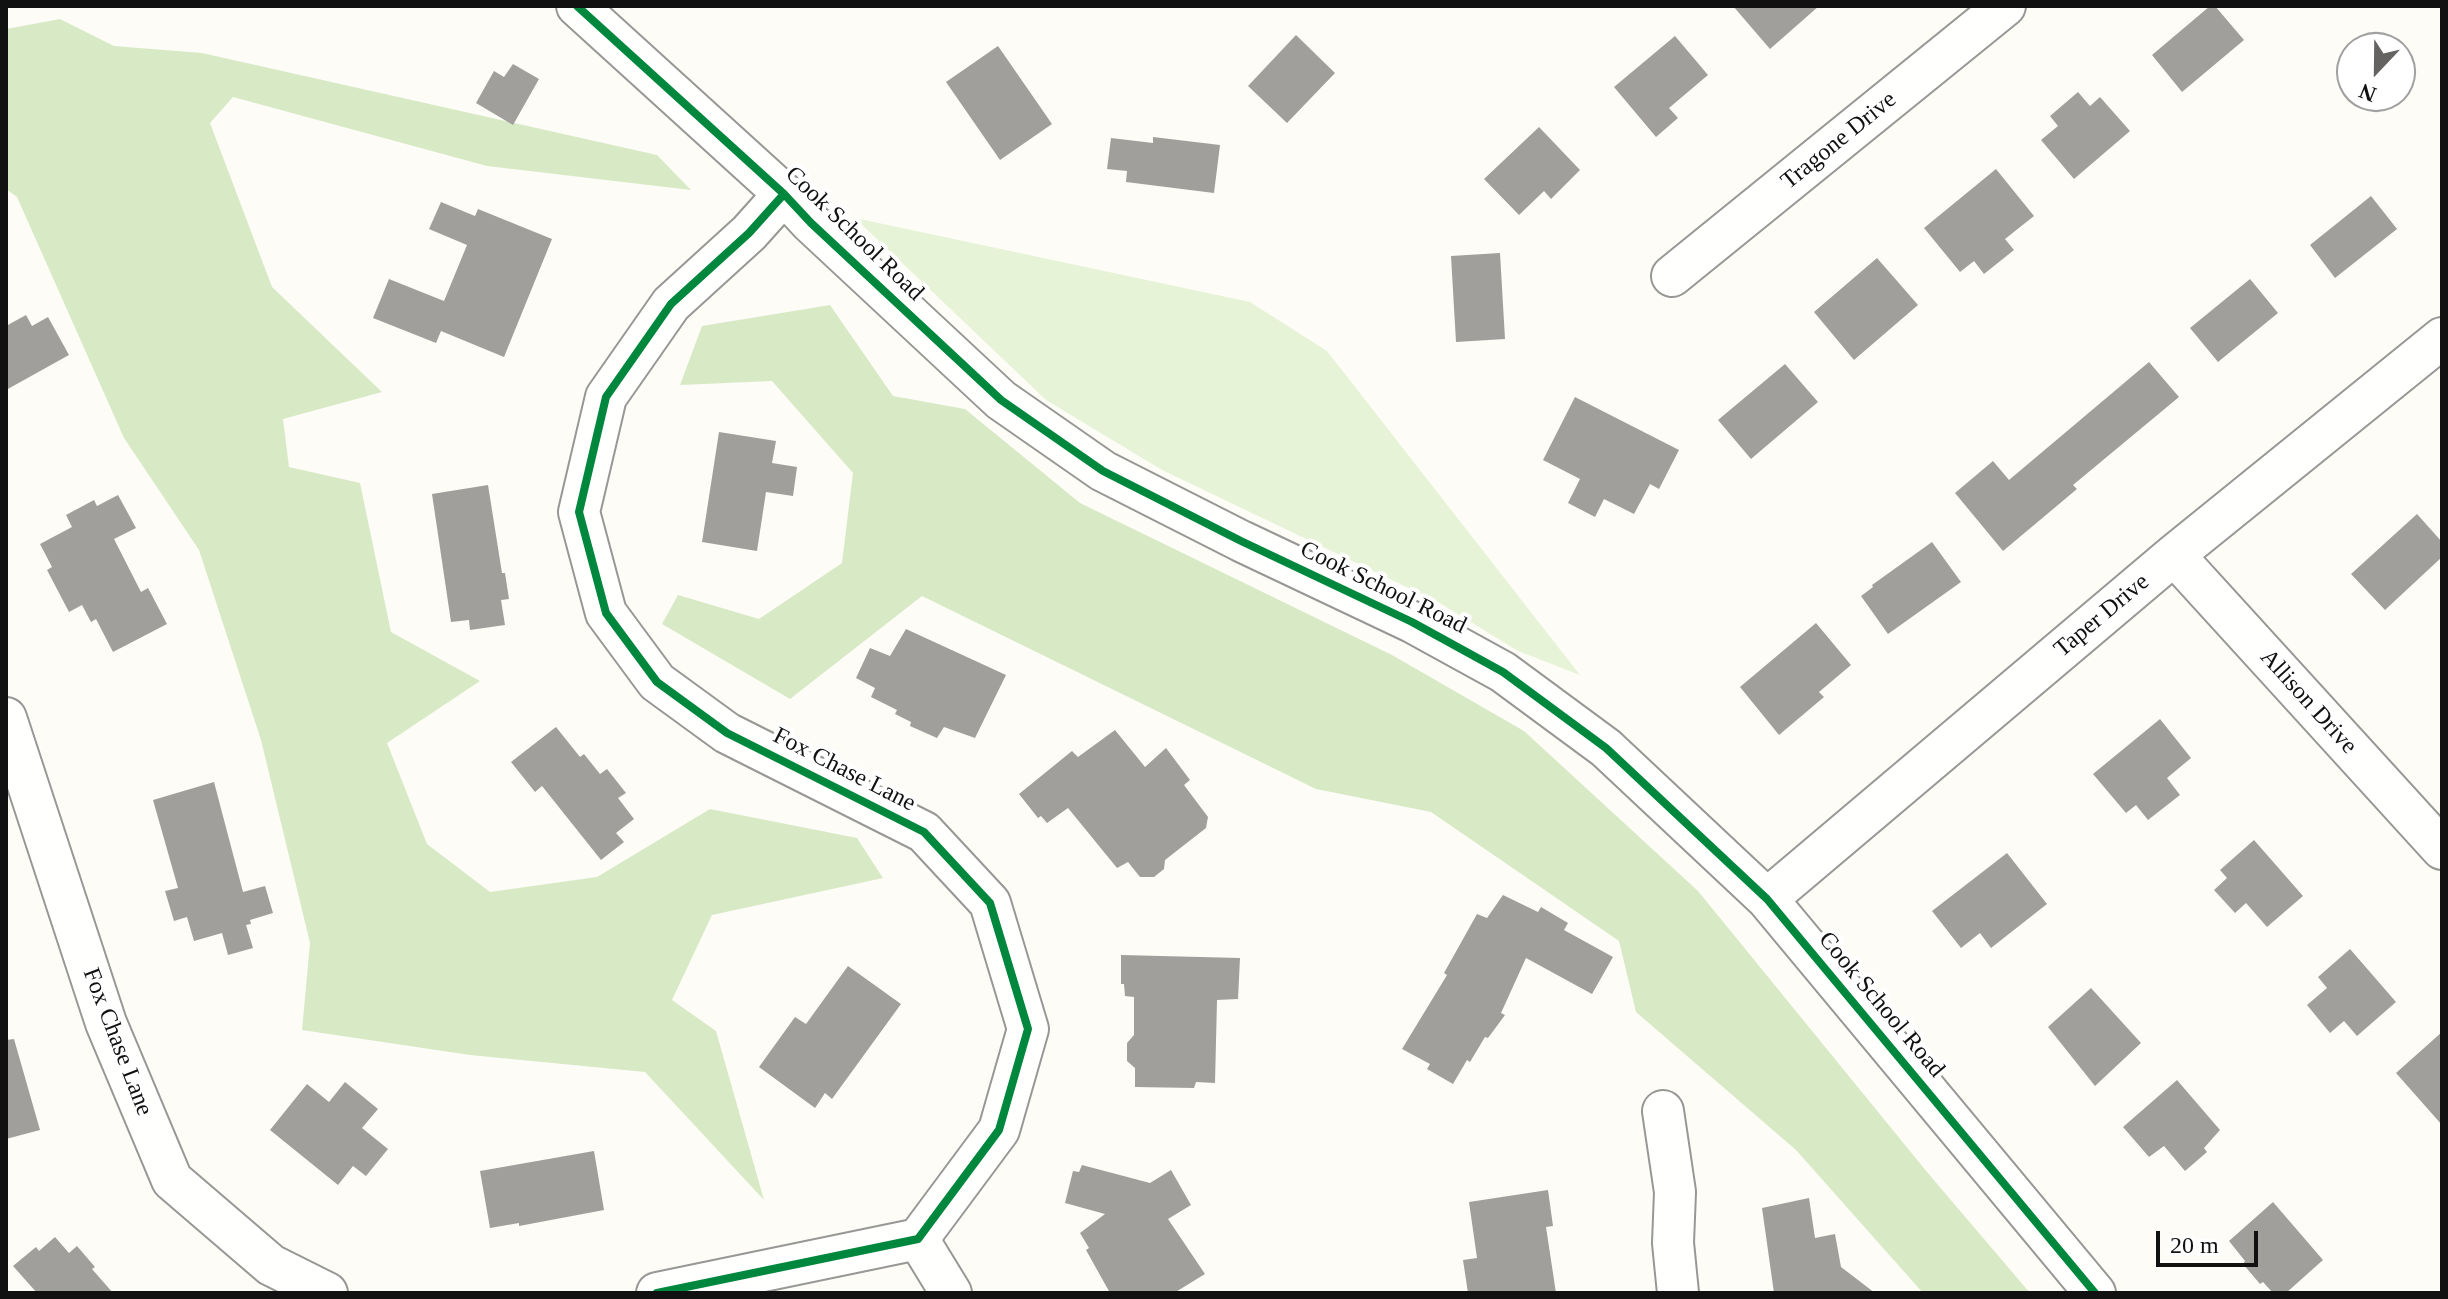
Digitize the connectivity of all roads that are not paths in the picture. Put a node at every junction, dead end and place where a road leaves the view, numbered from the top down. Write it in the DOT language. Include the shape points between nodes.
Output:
graph roads {
  1 [pos="577,6"];
  2 [pos="2005,6"];
  3 [pos="784,194"];
  4 [pos="1672,276"];
  5 [pos="2442,338"];
  6 [pos="2174,555"];
  7 [pos="6,718"];
  8 [pos="2442,849"];
  9 [pos="1767,899"];
  10 [pos="1663,1111"];
  11 [pos="918,1239"];
  12 [pos="327,1293"];
  13 [pos="657,1293"];
  14 [pos="951,1293"];
  15 [pos="1678,1293"];
  16 [pos="2095,1293"];
  1 -- 3 [label="street, Cook School Road"];
  2 -- 4 [label="street, Tragone Drive"];
  3 -- 9 [label="street, Cook School Road" via="1001,400 1103,471 1503,672 1606,748"];
  3 -- 11 [label="street, Fox Chase Lane" via="671,304 606,397 579,512 606,613 657,682 727,733 924,832 990,903 1028,1029 999,1130"];
  5 -- 6 [label="street, Taper Drive"];
  6 -- 8 [label="street, Allison Drive"];
  6 -- 9 [label="street, Taper Drive"];
  7 -- 12 [label="street, Fox Chase Lane" via="106,1023 172,1180 271,1265"];
  9 -- 16 [label="street, Cook School Road"];
  10 -- 15 [label="street" via="1675,1192"];
  11 -- 13 [label="street"];
  11 -- 14 [label="street"];
}
